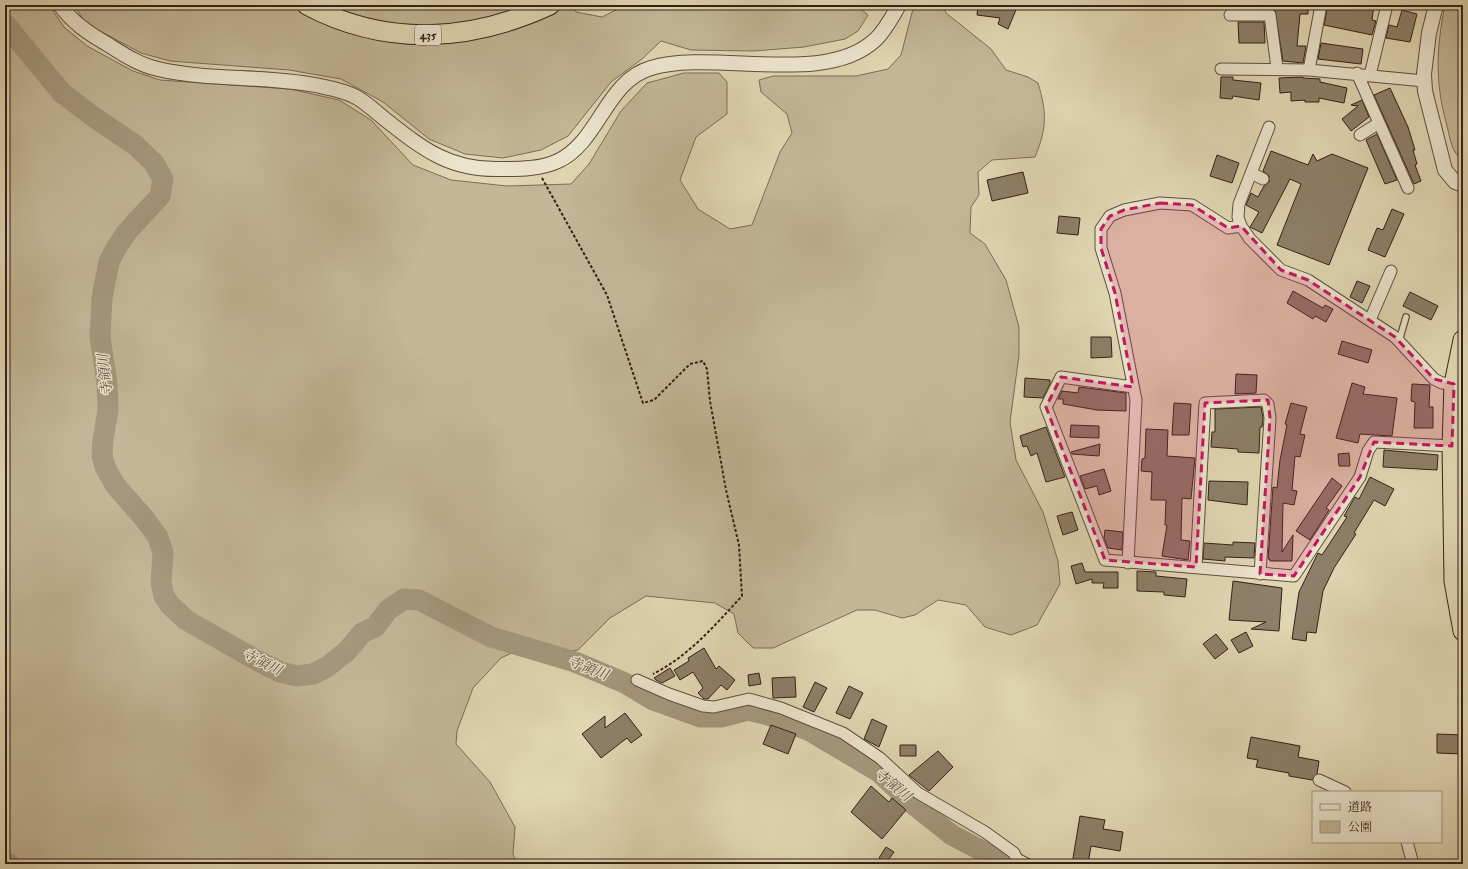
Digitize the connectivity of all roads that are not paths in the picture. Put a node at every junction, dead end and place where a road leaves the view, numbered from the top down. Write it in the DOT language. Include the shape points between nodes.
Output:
graph roads {
  1 [pos="60,5"];
  2 [pos="307,5"];
  3 [pos="550,5"];
  4 [pos="899,5"];
  5 [pos="1321,5"];
  6 [pos="1387,5"];
  7 [pos="1436,5"];
  8 [pos="1230,15"];
  9 [pos="1277,68"];
  10 [pos="1220,69"];
  11 [pos="1309,70"];
  12 [pos="1357,73"];
  13 [pos="1370,75"];
  14 [pos="1424,81"];
  15 [pos="1379,124"];
  16 [pos="1269,127"];
  17 [pos="1360,135"];
  18 [pos="1251,173"];
  19 [pos="1263,179"];
  20 [pos="1463,185"];
  21 [pos="1408,188"];
  22 [pos="1241,226"];
  23 [pos="1391,271"];
  24 [pos="1406,318"];
  25 [pos="1370,320"];
  26 [pos="1463,340"];
  27 [pos="1399,341"];
  28 [pos="1454,384"];
  29 [pos="1133,387"];
  30 [pos="1452,446"];
  31 [pos="1128,563"];
  32 [pos="1196,567"];
  33 [pos="1260,574"];
  34 [pos="1463,631"];
  35 [pos="640,682"];
  36 [pos="1319,780"];
  37 [pos="1343,791"];
  38 [pos="1407,843"];
  39 [pos="1016,858"];
  40 [pos="1032,864"];
  41 [pos="1413,864"];
  1 -- 4 [label="street" via="69,18 90,34 133,60 156,69 294,81 341,90 357,98 439,158 470,168 499,170 536,167 558,161 572,152 617,92 633,77 648,69 664,64 808,64 834,60 855,54 874,41"];
  2 -- 3 [label="highway, 435" via="324,14 368,28 438,35 471,32 503,24"];
  5 -- 11 [label="street"];
  6 -- 13 [label="street"];
  7 -- 14 [label="street" via="1429,33"];
  8 -- 9 [label="street" via="1270,16"];
  9 -- 10 [label="street"];
  9 -- 11 [label="street"];
  11 -- 12 [label="street"];
  12 -- 13 [label="street"];
  12 -- 15 [label="street"];
  13 -- 14 [label="street"];
  14 -- 20 [label="street" via="1445,170 1455,182"];
  15 -- 17 [label="street"];
  15 -- 21 [label="street"];
  16 -- 18 [label="street"];
  18 -- 19 [label="street"];
  18 -- 22 [label="street" via="1239,204 1238,216"];
  22 -- 25 [label="street" via="1250,239 1281,270 1308,280"];
  22 -- 29 [label="street" via="1228,228 1192,205 1160,203 1124,210 1110,216 1101,229 1101,248 1116,293"];
  23 -- 25 [label="street"];
  24 -- 27 [label="lane"];
  25 -- 27 [label="street"];
  26 -- 28 [label="highway"];
  27 -- 28 [label="street" via="1434,379"];
  28 -- 30 [label="highway"];
  29 -- 31 [label="street" via="1136,400"];
  29 -- 31 [label="street" via="1061,377 1046,407 1105,560"];
  30 -- 33 [label="street" via="1374,442 1368,451 1360,477 1294,576"];
  30 -- 34 [label="highway" via="1454,581"];
  31 -- 32 [label="street"];
  32 -- 33 [label="street"];
  32 -- 33 [label="street" via="1205,403 1264,400 1268,404 1270,418"];
  35 -- 39 [label="street" via="702,706 714,707 749,699 781,708 843,733 880,758 918,793 985,832"];
  36 -- 37 [label="street"];
  38 -- 41 [label="street"];
  39 -- 40 [label="lane"];
}
